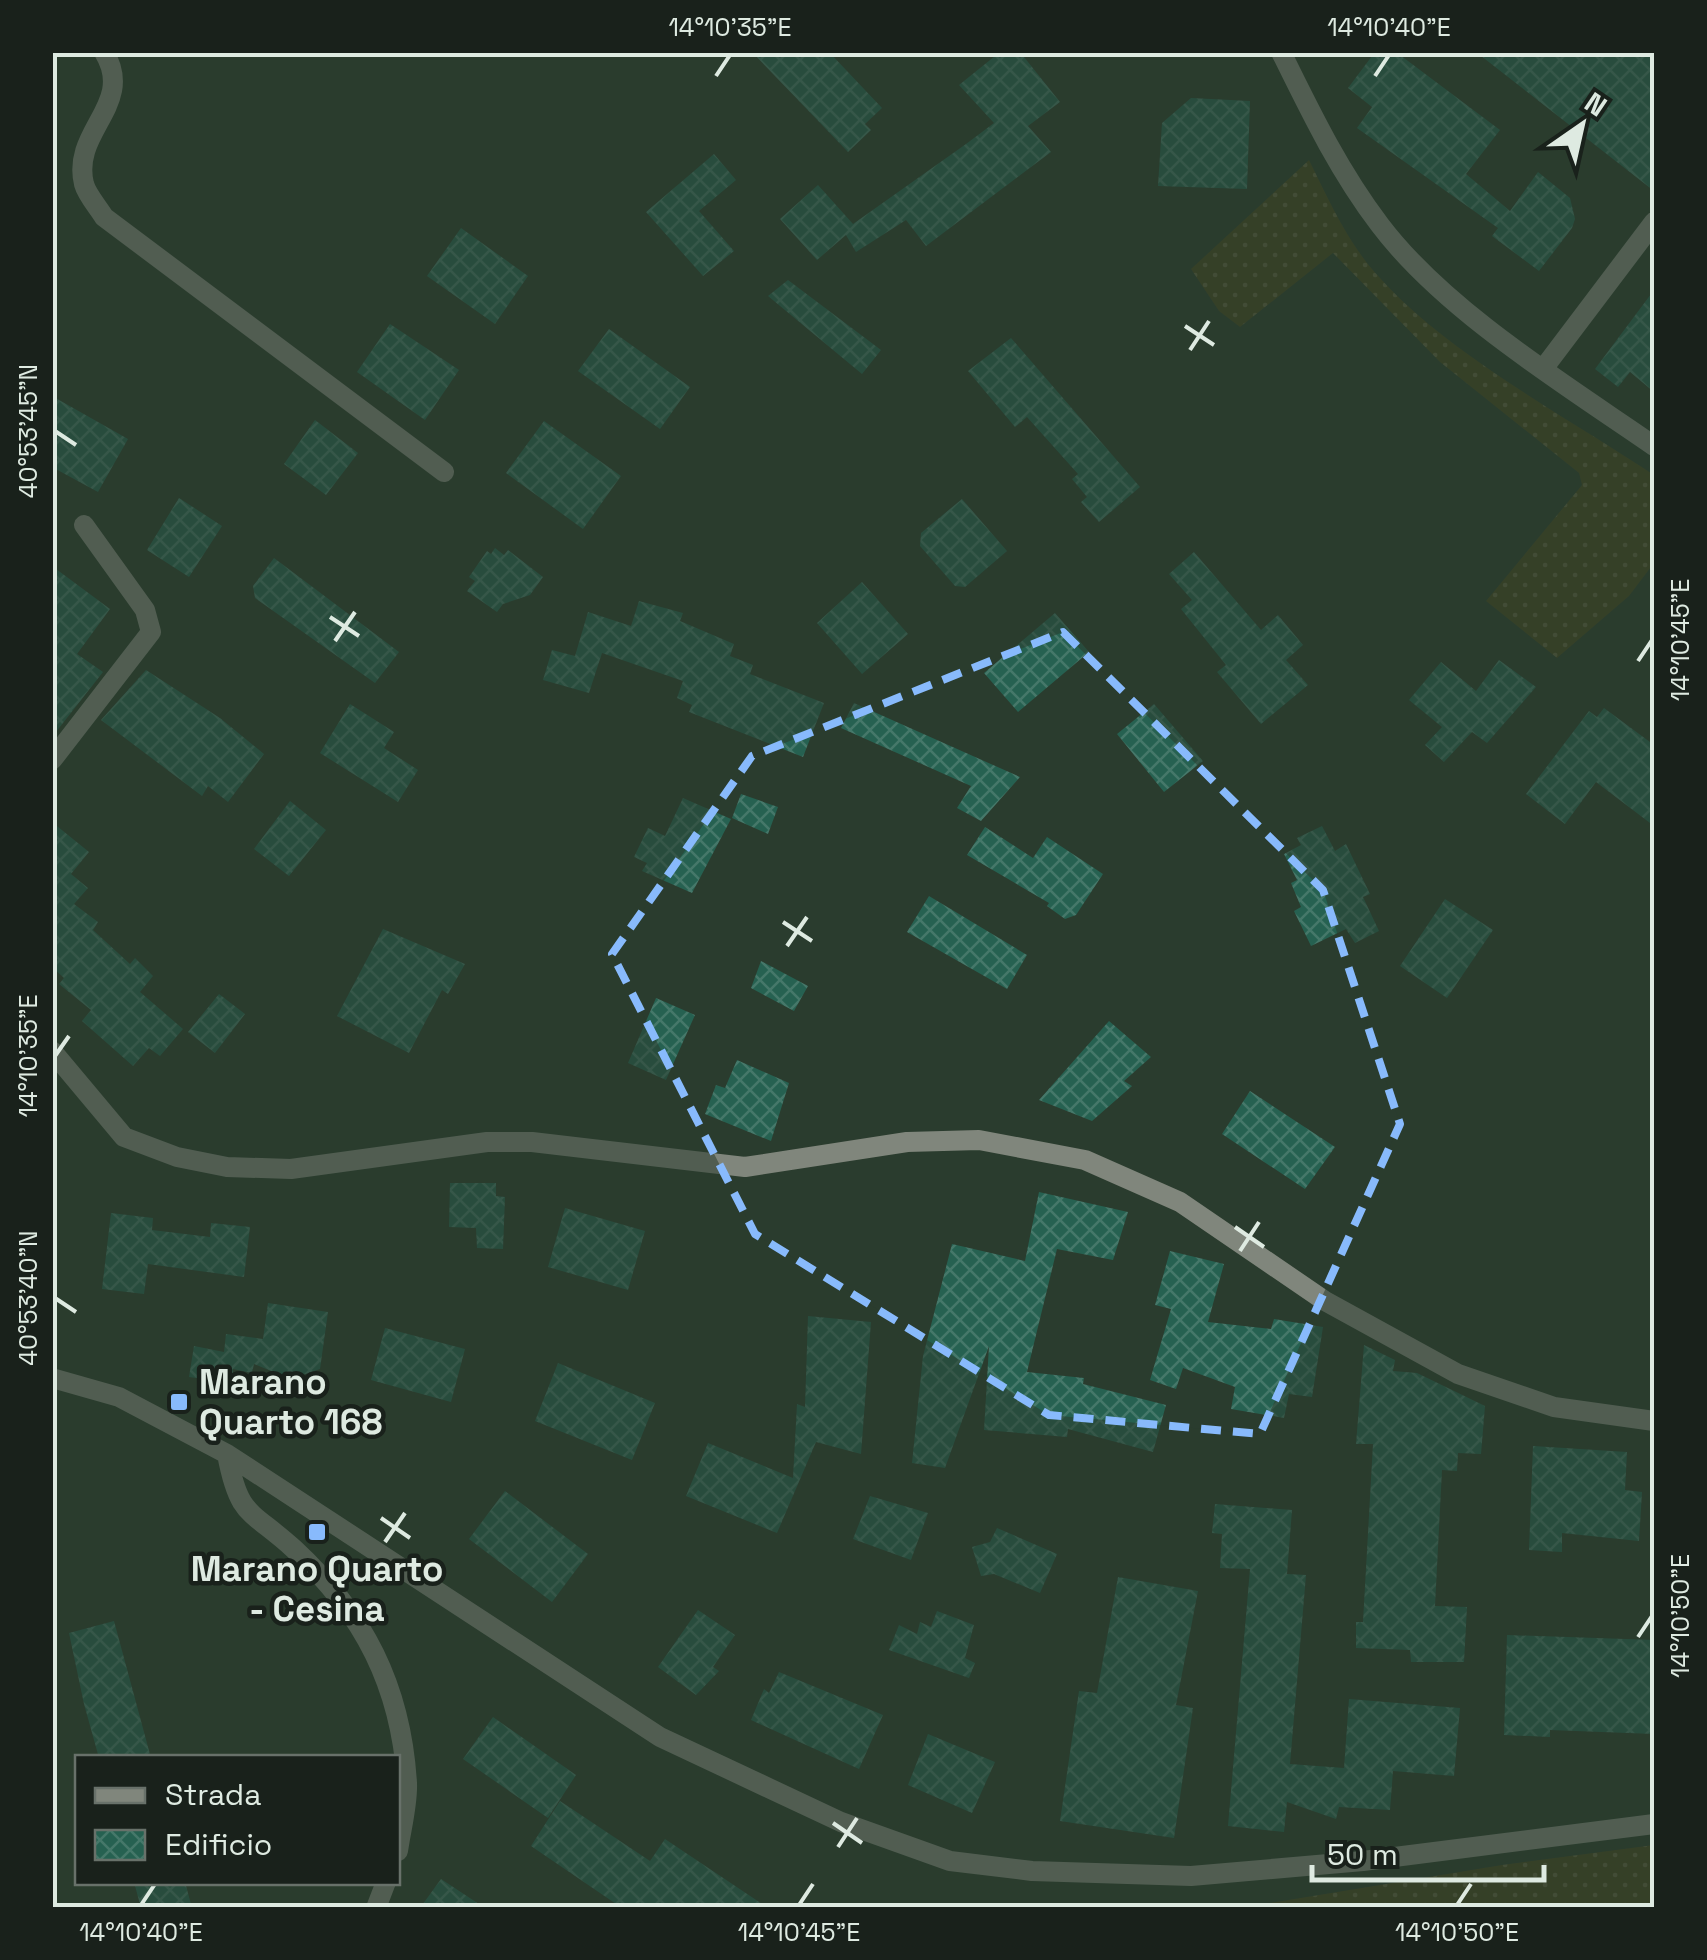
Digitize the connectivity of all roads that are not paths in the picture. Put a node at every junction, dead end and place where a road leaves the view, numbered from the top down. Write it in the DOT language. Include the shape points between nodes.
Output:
graph roads {
  1 [pos="104,52"];
  2 [pos="1281,52"];
  3 [pos="1654,222"];
  4 [pos="1543,370"];
  5 [pos="1654,446"];
  6 [pos="444,472"];
  7 [pos="84,525"];
  8 [pos="52,760"];
  9 [pos="52,1051"];
  10 [pos="52,1378"];
  11 [pos="1654,1421"];
  12 [pos="227,1454"];
  13 [pos="1654,1824"];
  14 [pos="400,1838"];
  1 -- 6 [label="street" via="115,71 113,97 83,154 84,186 104,217"];
  2 -- 4 [label="street" via="1334,160 1382,229 1453,298"];
  3 -- 4 [label="street"];
  4 -- 5 [label="street"];
  7 -- 8 [label="street" via="144,610 152,632"];
  9 -- 11 [label="street" via="124,1137 176,1157 227,1166 291,1169 487,1142 746,1167 907,1142 979,1140 1085,1160 1180,1202 1325,1301 1458,1374 1554,1407"];
  10 -- 12 [label="street" via="119,1397"];
  12 -- 13 [label="street" via="660,1737 840,1822 950,1861 1191,1876"];
  12 -- 14 [label="street" via="234,1492 246,1512 353,1610 394,1698 408,1786"];
}
